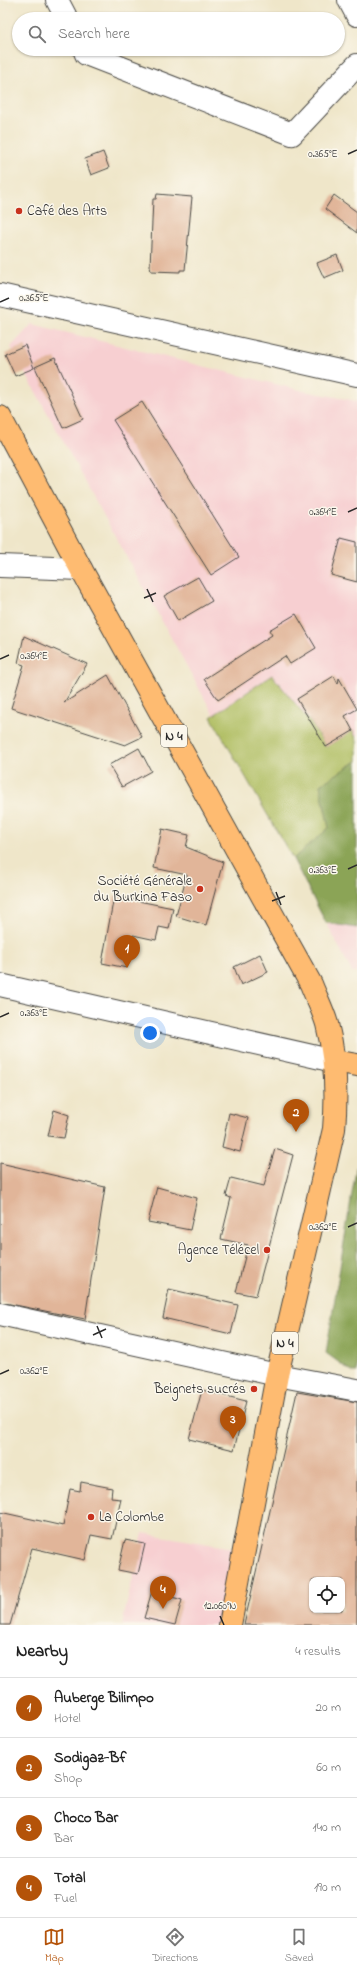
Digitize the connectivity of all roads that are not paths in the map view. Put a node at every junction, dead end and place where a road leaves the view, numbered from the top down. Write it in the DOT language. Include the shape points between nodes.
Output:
graph roads {
  1 [pos="56,0"];
  2 [pos="349,0"];
  3 [pos="63,12"];
  4 [pos="357,15"];
  5 [pos="91,56"];
  6 [pos="357,65"];
  7 [pos="0,295"];
  8 [pos="357,375"];
  9 [pos="0,417"];
  10 [pos="0,566"];
  11 [pos="81,569"];
  12 [pos="0,985"];
  13 [pos="334,1061"];
  14 [pos="357,1066"];
  15 [pos="0,1314"];
  16 [pos="277,1375"];
  17 [pos="357,1390"];
  18 [pos="230,1625"];
  1 -- 3 [label="street"];
  2 -- 4 [label="street"];
  5 -- 6 [label="street" via="292,134"];
  7 -- 8 [label="street"];
  9 -- 11 [label="highway, N 4"];
  10 -- 11 [label="street"];
  11 -- 13 [label="highway, N 4" via="311,984 327,1024"];
  12 -- 13 [label="street"];
  13 -- 14 [label="highway"];
  13 -- 16 [label="highway, N 4" via="337,1096 334,1129"];
  15 -- 16 [label="street"];
  16 -- 17 [label="street"];
  16 -- 18 [label="highway, N 4"];
}
